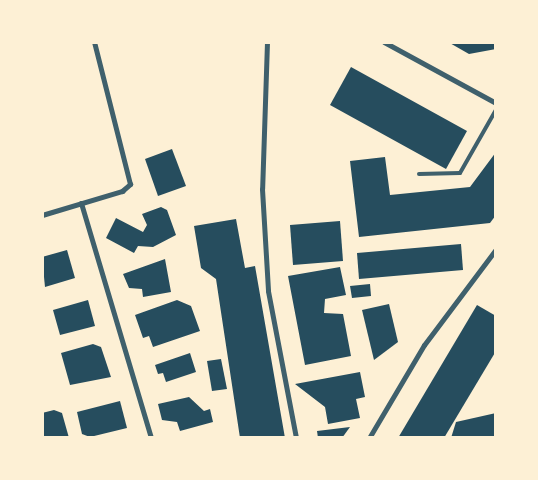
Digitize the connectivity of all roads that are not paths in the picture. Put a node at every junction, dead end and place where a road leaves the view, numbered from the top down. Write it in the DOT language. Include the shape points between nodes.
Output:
graph roads {
  1 [pos="94,42"];
  2 [pos="267,42"];
  3 [pos="384,42"];
  4 [pos="496,103"];
  5 [pos="496,110"];
  6 [pos="419,174"];
  7 [pos="81,203"];
  8 [pos="42,215"];
  9 [pos="496,249"];
  10 [pos="151,438"];
  11 [pos="296,438"];
  12 [pos="369,438"];
  1 -- 7 [label="street" via="131,177 127,188"];
  2 -- 11 [label="street" via="262,188 268,292"];
  3 -- 4 [label="street"];
  5 -- 6 [label="lane" via="460,173"];
  7 -- 8 [label="street"];
  7 -- 10 [label="street"];
  9 -- 12 [label="street" via="424,345"];
}
